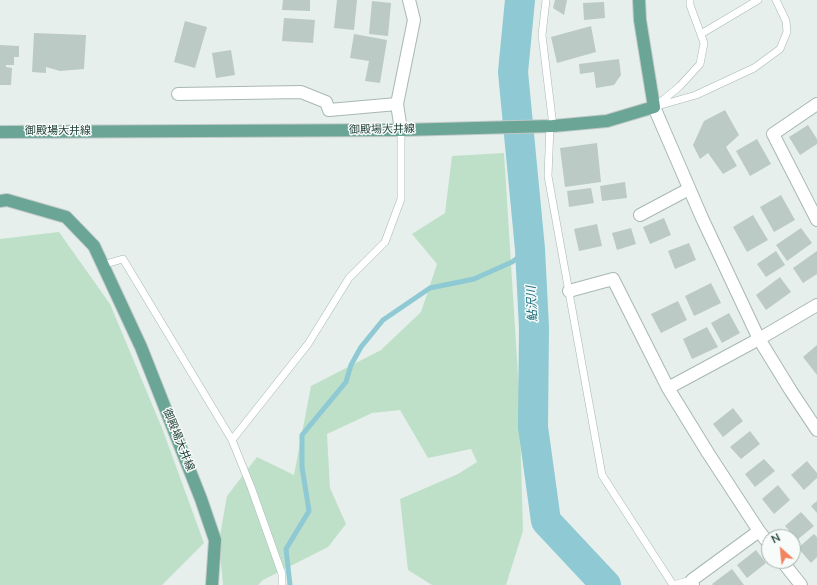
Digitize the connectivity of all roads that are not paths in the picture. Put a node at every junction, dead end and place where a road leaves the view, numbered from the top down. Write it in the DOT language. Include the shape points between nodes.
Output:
graph roads {
  1 [pos="409,0"];
  2 [pos="546,0"];
  3 [pos="639,0"];
  4 [pos="690,0"];
  5 [pos="758,0"];
  6 [pos="776,0"];
  7 [pos="701,34"];
  8 [pos="178,94"];
  9 [pos="397,104"];
  10 [pos="817,104"];
  11 [pos="654,107"];
  12 [pos="551,126"];
  13 [pos="400,130"];
  14 [pos="0,132"];
  15 [pos="689,189"];
  16 [pos="0,201"];
  17 [pos="640,215"];
  18 [pos="817,220"];
  19 [pos="102,265"];
  20 [pos="569,291"];
  21 [pos="817,305"];
  22 [pos="759,339"];
  23 [pos="668,388"];
  24 [pos="817,430"];
  25 [pos="232,440"];
  26 [pos="759,531"];
  27 [pos="761,534"];
  28 [pos="788,569"];
  29 [pos="692,583"];
  30 [pos="281,584"];
  31 [pos="212,585"];
  32 [pos="801,585"];
  1 -- 9 [label="street" via="414,20"];
  2 -- 12 [label="lane" via="542,35"];
  3 -- 11 [label="main road"];
  4 -- 7 [label="lane"];
  5 -- 7 [label="lane"];
  6 -- 11 [label="lane" via="786,21 787,32 780,49 754,68 696,95"];
  7 -- 11 [label="lane" via="704,43 700,64 680,86"];
  8 -- 9 [label="street" via="301,92 326,102 329,110"];
  9 -- 13 [label="street"];
  10 -- 18 [label="street" via="773,134"];
  11 -- 12 [label="main road, 御殿場大井線" via="607,121"];
  11 -- 15 [label="street"];
  12 -- 13 [label="main road, 御殿場大井線"];
  12 -- 20 [label="lane" via="548,176"];
  13 -- 14 [label="main road, 御殿場大井線"];
  13 -- 25 [label="lane" via="401,199 384,242 349,278 308,344"];
  15 -- 17 [label="street"];
  15 -- 22 [label="street"];
  16 -- 19 [label="main road, 御殿場大井線" via="7,200 66,217 94,246"];
  19 -- 25 [label="lane" via="123,259"];
  19 -- 31 [label="main road, 御殿場大井線" via="141,348 201,499 215,540"];
  20 -- 23 [label="street" via="613,279"];
  20 -- 29 [label="lane" via="602,475 672,585"];
  21 -- 22 [label="street"];
  22 -- 23 [label="street"];
  22 -- 24 [label="street"];
  23 -- 26 [label="street"];
  25 -- 30 [label="lane" via="282,574"];
  26 -- 27 [label="street"];
  26 -- 29 [label="street"];
  28 -- 32 [label="street"];
}
